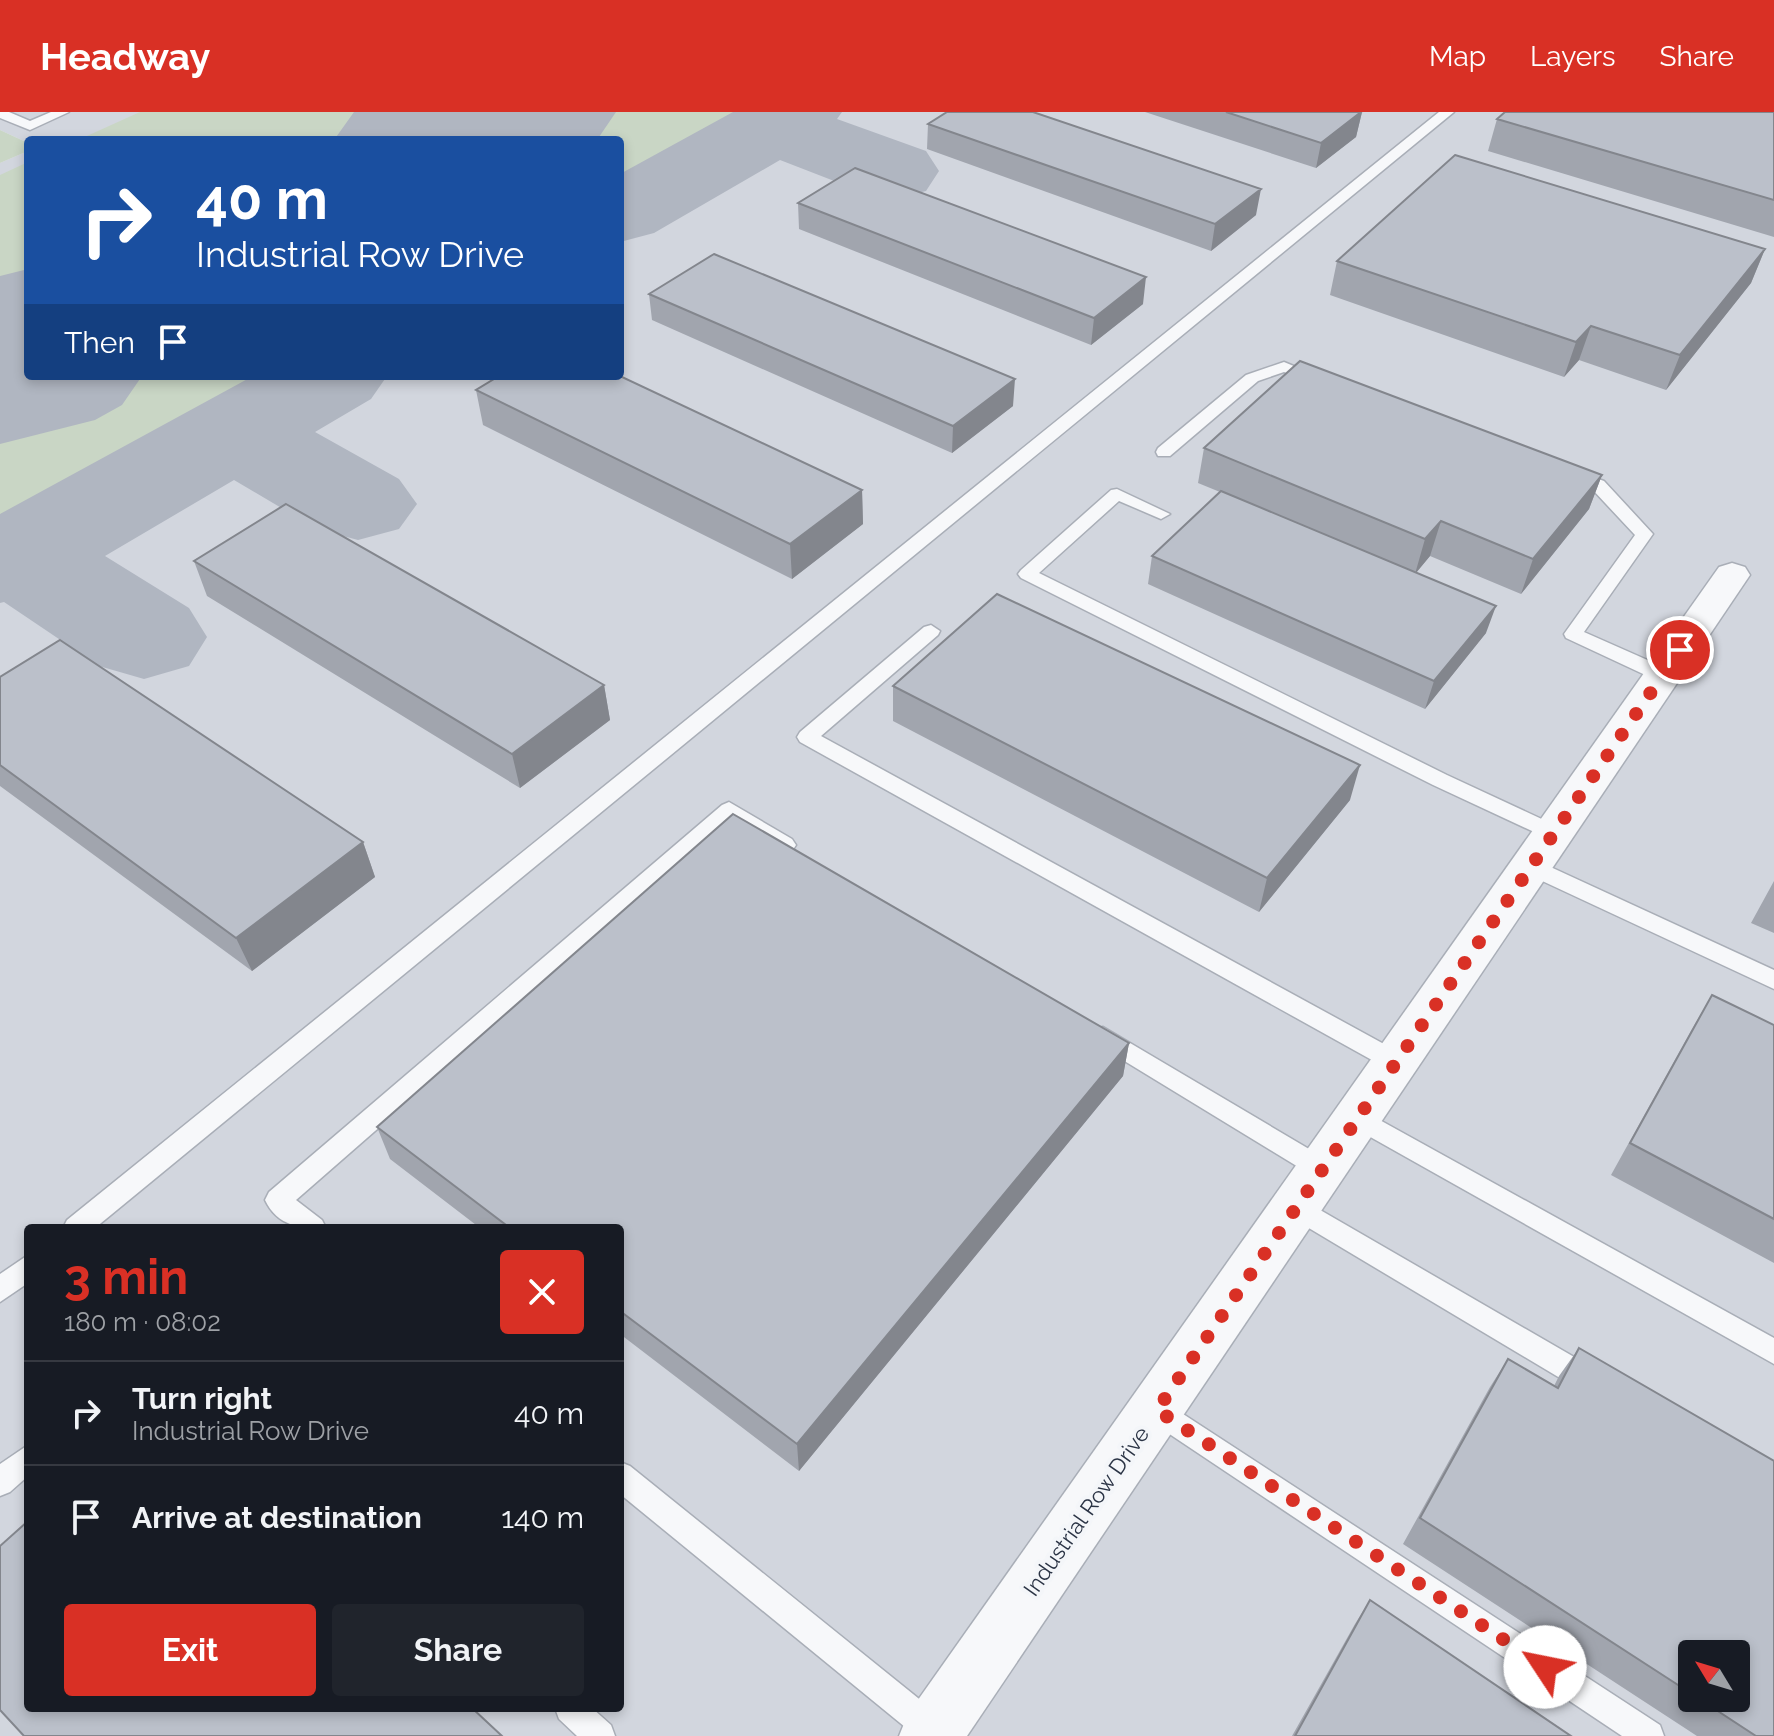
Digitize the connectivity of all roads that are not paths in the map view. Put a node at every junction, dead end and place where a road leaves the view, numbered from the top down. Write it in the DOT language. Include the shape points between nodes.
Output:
graph roads {
  1 [pos="62,112"];
  2 [pos="1447,112"];
  3 [pos="0,113"];
  4 [pos="1329,383"];
  5 [pos="1164,452"];
  6 [pos="1553,468"];
  7 [pos="1161,514"];
  8 [pos="1732,575"];
  9 [pos="931,631"];
  10 [pos="1663,675"];
  11 [pos="1543,849"];
  12 [pos="810,859"];
  13 [pos="1774,980"];
  14 [pos="1079,1022"];
  15 [pos="1396,1062"];
  16 [pos="1358,1118"];
  17 [pos="1309,1188"];
  18 [pos="81,1224"];
  19 [pos="308,1224"];
  20 [pos="24,1270"];
  21 [pos="0,1290"];
  22 [pos="1774,1352"];
  23 [pos="1610,1392"];
  24 [pos="1157,1410"];
  25 [pos="24,1461"];
  26 [pos="624,1479"];
  27 [pos="0,1482"];
  28 [pos="574,1712"];
  29 [pos="932,1733"];
  30 [pos="600,1736"];
  31 [pos="1649,1736"];
  1 -- 3 [label="lane" via="30,126"];
  2 -- 18 [label="lane"];
  4 -- 5 [label="lane" via="1284,367 1252,378"];
  6 -- 10 [label="lane" via="1598,485 1644,534 1573,634"];
  7 -- 11 [label="lane" via="1117,494 1027,574 1440,780"];
  8 -- 10 [label="street, Industrial Row Drive"];
  9 -- 15 [label="lane" via="807,737"];
  10 -- 11 [label="street, Industrial Row Drive"];
  11 -- 13 [label="lane"];
  11 -- 15 [label="street, Industrial Row Drive"];
  12 -- 19 [label="lane" via="729,810 278,1200"];
  14 -- 17 [label="lane"];
  15 -- 16 [label="street, Industrial Row Drive"];
  16 -- 17 [label="street, Industrial Row Drive"];
  16 -- 22 [label="lane"];
  17 -- 23 [label="lane"];
  17 -- 24 [label="street, Industrial Row Drive"];
  20 -- 21 [label="lane"];
  24 -- 29 [label="street, Industrial Row Drive"];
  24 -- 31 [label="lane"];
  25 -- 27 [label="lane"];
  26 -- 29 [label="lane"];
  28 -- 30 [label="lane"];
}
